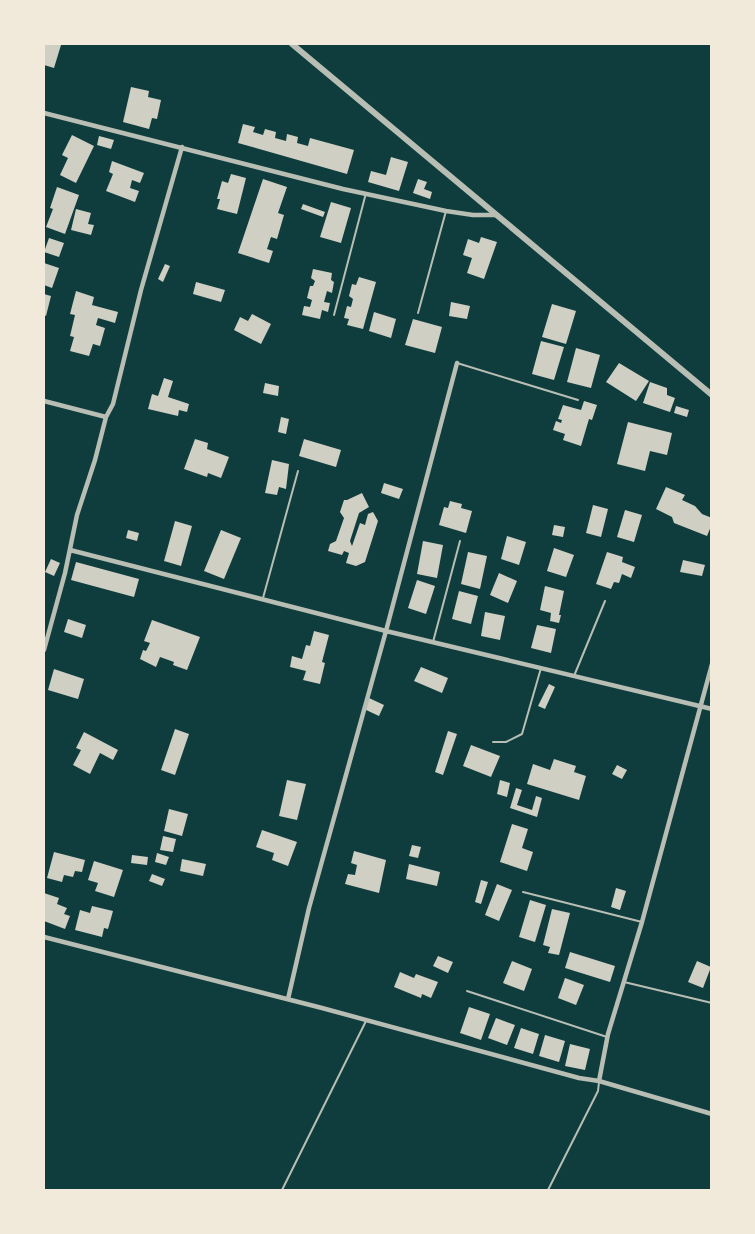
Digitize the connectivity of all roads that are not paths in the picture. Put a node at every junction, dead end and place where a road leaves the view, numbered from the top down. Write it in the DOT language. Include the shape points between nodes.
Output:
graph roads {
  1 [pos="292,44"];
  2 [pos="44,113"];
  3 [pos="182,147"];
  4 [pos="366,194"];
  5 [pos="446,211"];
  6 [pos="495,215"];
  7 [pos="418,312"];
  8 [pos="334,315"];
  9 [pos="457,363"];
  10 [pos="711,395"];
  11 [pos="578,400"];
  12 [pos="44,401"];
  13 [pos="106,417"];
  14 [pos="298,471"];
  15 [pos="460,542"];
  16 [pos="70,549"];
  17 [pos="263,598"];
  18 [pos="605,601"];
  19 [pos="386,631"];
  20 [pos="433,642"];
  21 [pos="44,650"];
  22 [pos="711,664"];
  23 [pos="542,668"];
  24 [pos="573,676"];
  25 [pos="699,706"];
  26 [pos="711,709"];
  27 [pos="493,742"];
  28 [pos="523,892"];
  29 [pos="642,922"];
  30 [pos="44,937"];
  31 [pos="624,982"];
  32 [pos="467,991"];
  33 [pos="288,999"];
  34 [pos="711,1003"];
  35 [pos="367,1020"];
  36 [pos="608,1037"];
  37 [pos="599,1081"];
  38 [pos="711,1114"];
  39 [pos="282,1191"];
  40 [pos="548,1191"];
  1 -- 6 [label="street"];
  2 -- 3 [label="street"];
  3 -- 4 [label="street"];
  3 -- 13 [label="street" via="113,404"];
  4 -- 5 [label="street"];
  4 -- 8 [label="lane"];
  5 -- 6 [label="street"];
  5 -- 7 [label="lane"];
  6 -- 10 [label="street"];
  9 -- 11 [label="lane"];
  9 -- 19 [label="street"];
  12 -- 13 [label="street"];
  13 -- 16 [label="street"];
  14 -- 17 [label="lane"];
  15 -- 20 [label="lane"];
  16 -- 17 [label="street"];
  16 -- 21 [label="street"];
  17 -- 19 [label="street"];
  18 -- 24 [label="lane"];
  19 -- 20 [label="street"];
  19 -- 33 [label="street" via="358,724"];
  20 -- 23 [label="street"];
  22 -- 25 [label="street"];
  23 -- 24 [label="street"];
  23 -- 27 [label="lane" via="522,734 506,742"];
  24 -- 25 [label="street"];
  25 -- 26 [label="street"];
  25 -- 29 [label="street"];
  28 -- 29 [label="lane"];
  29 -- 31 [label="street"];
  30 -- 33 [label="street"];
  31 -- 34 [label="lane"];
  31 -- 36 [label="street"];
  32 -- 36 [label="lane"];
  33 -- 35 [label="street"];
  35 -- 37 [label="street"];
  35 -- 39 [label="lane"];
  36 -- 37 [label="street"];
  37 -- 38 [label="street"];
  37 -- 40 [label="lane" via="598,1091"];
}
